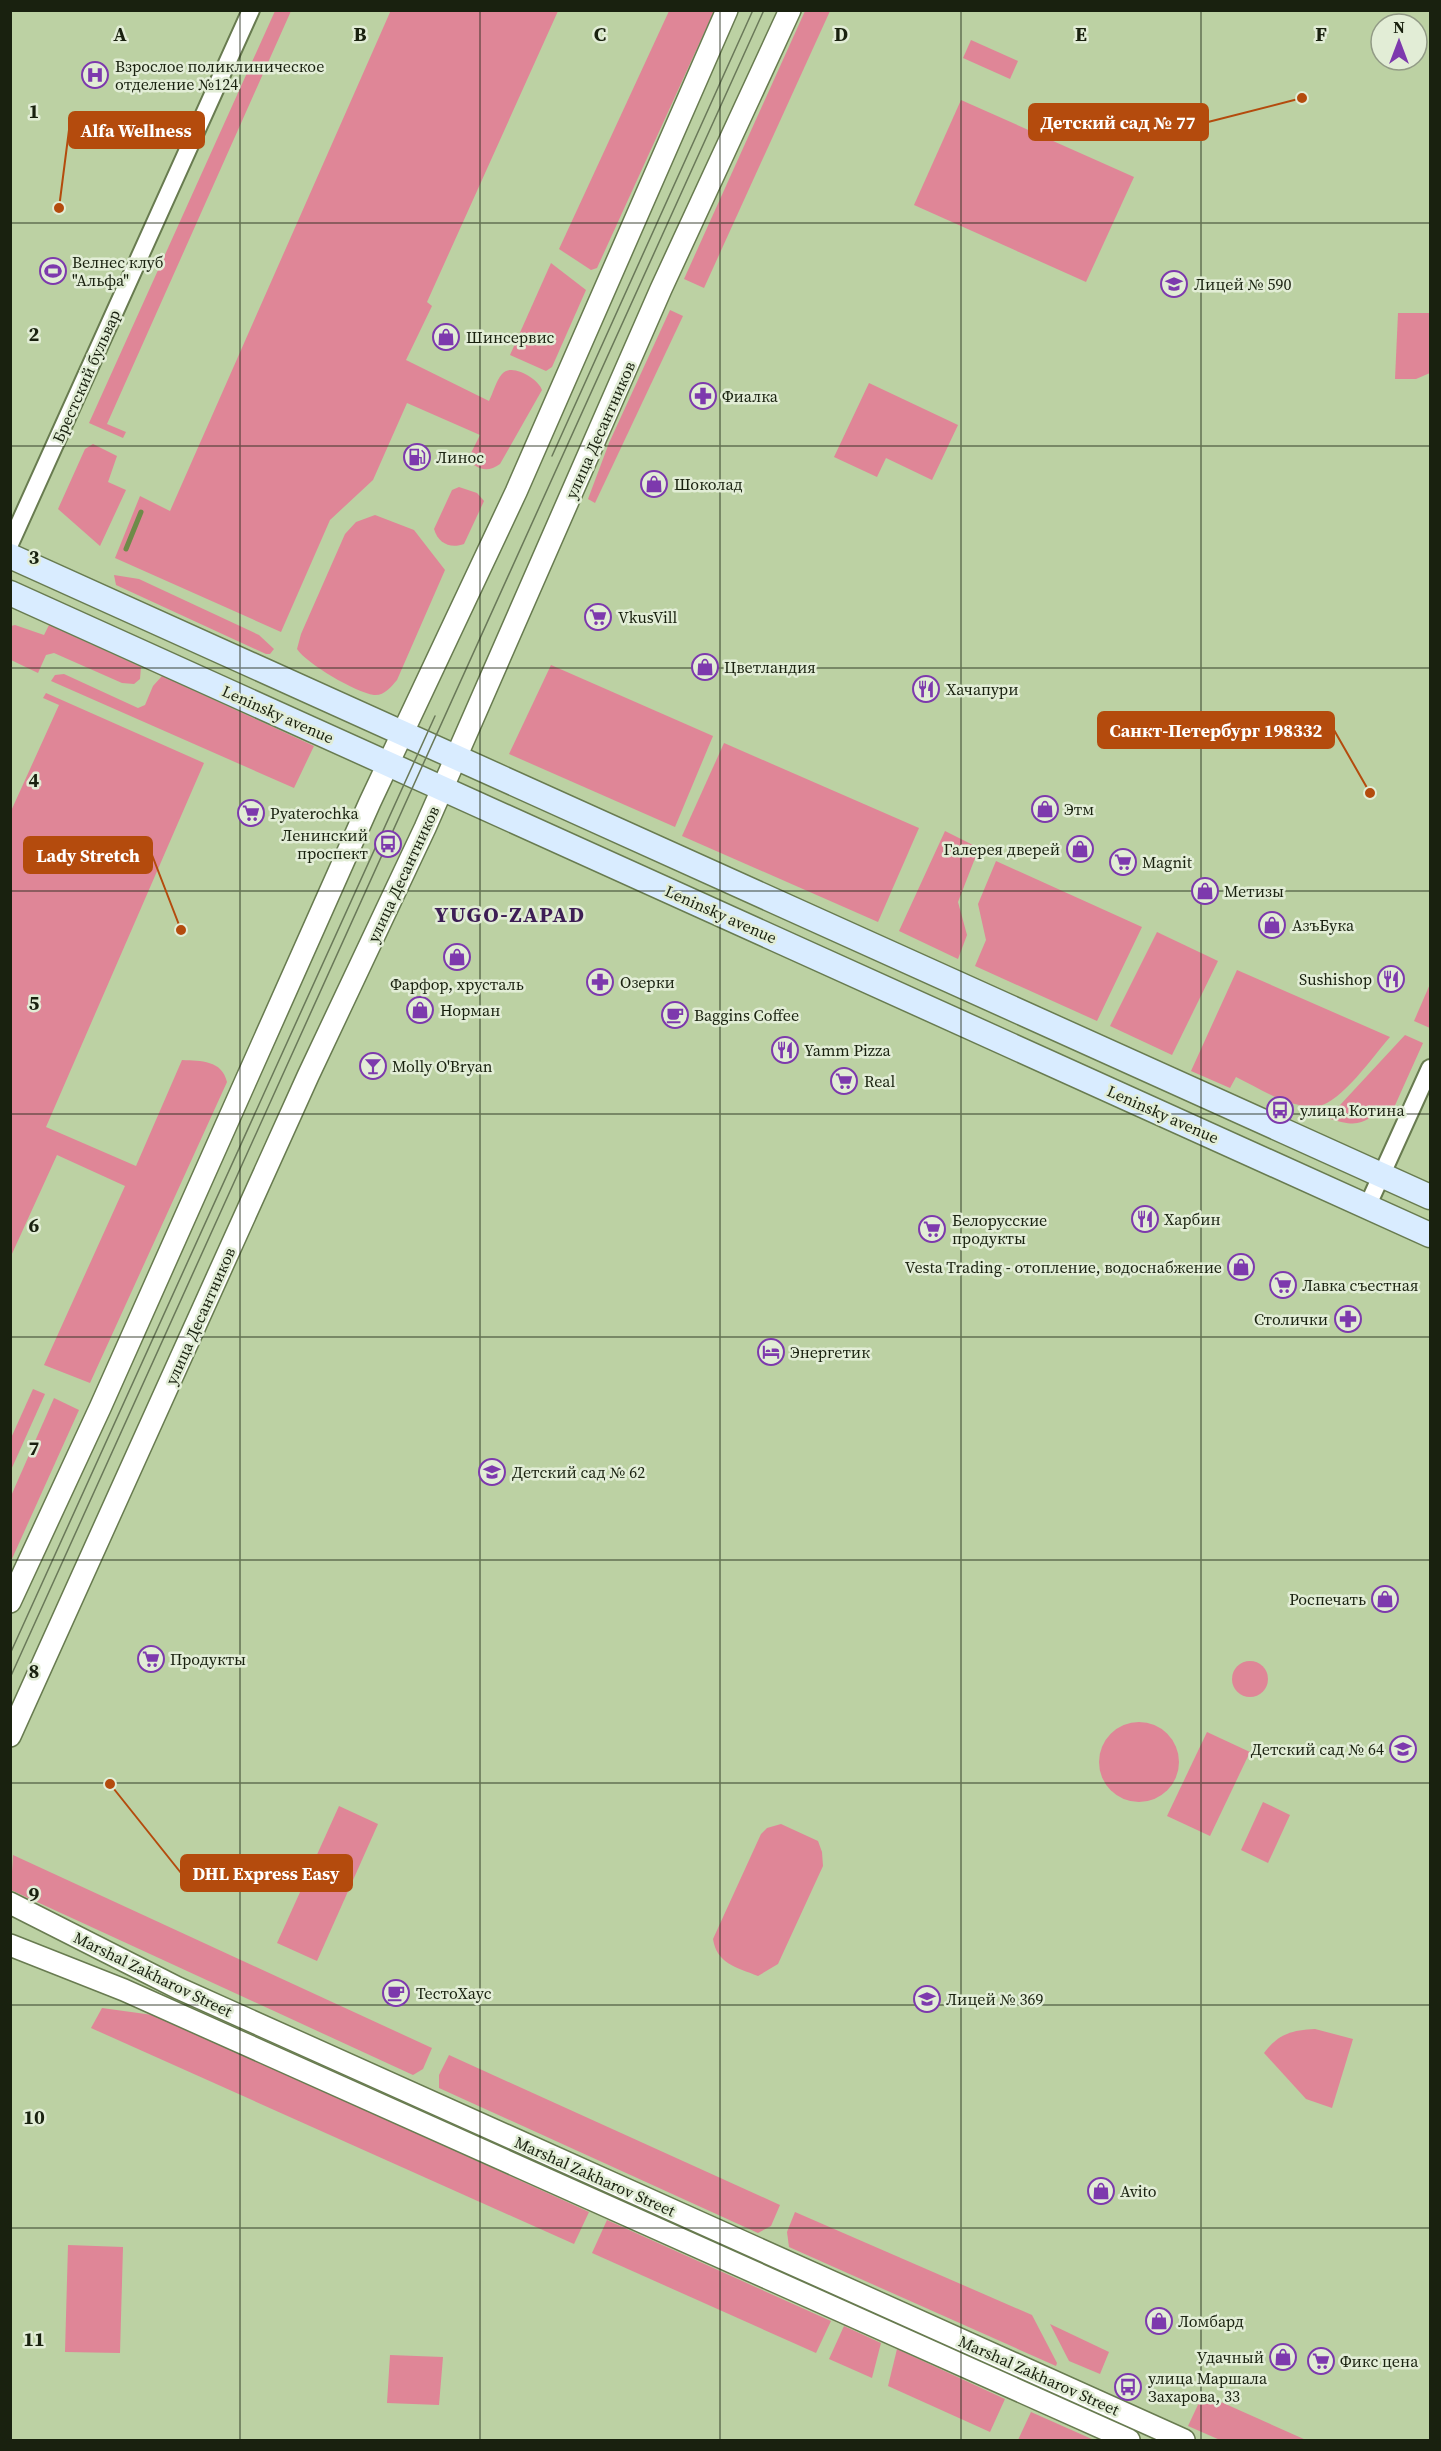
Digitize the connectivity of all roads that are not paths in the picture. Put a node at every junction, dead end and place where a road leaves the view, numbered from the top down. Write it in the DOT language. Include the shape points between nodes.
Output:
graph roads {
  1 [pos="251,10"];
  2 [pos="727,10"];
  3 [pos="790,10"];
  4 [pos="10,544"];
  5 [pos="10,556"];
  6 [pos="10,593"];
  7 [pos="404,734"];
  8 [pos="457,758"];
  9 [pos="389,764"];
  10 [pos="442,788"];
  11 [pos="1431,1068"];
  12 [pos="1382,1176"];
  13 [pos="1431,1197"];
  14 [pos="1367,1207"];
  15 [pos="1431,1235"];
  16 [pos="10,1602"];
  17 [pos="10,1736"];
  18 [pos="10,1904"];
  19 [pos="10,1945"];
  20 [pos="1129,2440"];
  21 [pos="1184,2440"];
  1 -- 4 [label="street, Брестский бульвар"];
  2 -- 7 [label="street" via="516,492"];
  3 -- 8 [label="street, улица Десантников" via="661,290"];
  5 -- 7 [label="main road, Leninsky avenue"];
  6 -- 9 [label="main road, Leninsky avenue"];
  7 -- 8 [label="main road, Leninsky avenue"];
  7 -- 9 [label="street"];
  8 -- 10 [label="street, улица Десантников"];
  8 -- 12 [label="main road, Leninsky avenue"];
  9 -- 10 [label="main road, Leninsky avenue"];
  9 -- 16 [label="street"];
  10 -- 14 [label="main road, Leninsky avenue"];
  10 -- 17 [label="street, улица Десантников"];
  11 -- 12 [label="street"];
  12 -- 13 [label="main road, Leninsky avenue"];
  12 -- 14 [label="street"];
  14 -- 15 [label="main road, Leninsky avenue"];
  18 -- 21 [label="street, Marshal Zakharov Street" via="178,1988"];
  19 -- 20 [label="street, Marshal Zakharov Street" via="124,1989"];
}
